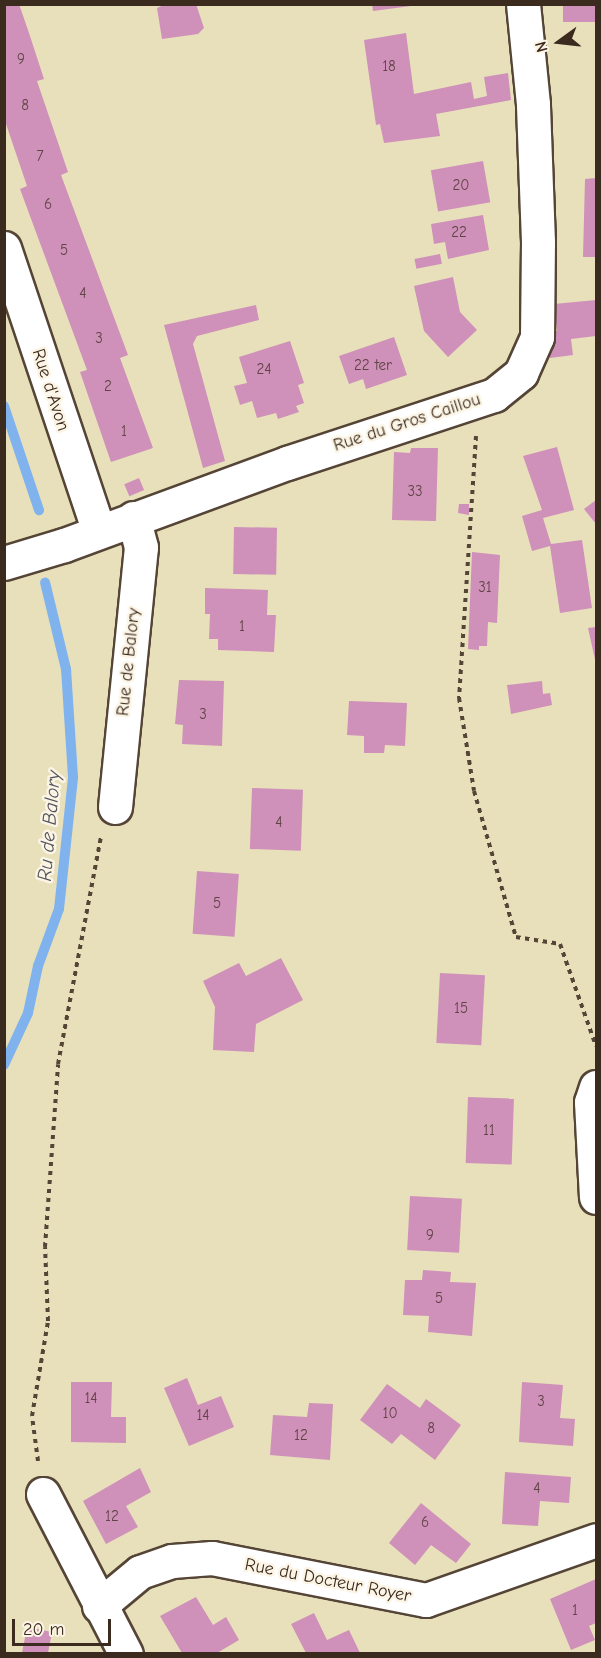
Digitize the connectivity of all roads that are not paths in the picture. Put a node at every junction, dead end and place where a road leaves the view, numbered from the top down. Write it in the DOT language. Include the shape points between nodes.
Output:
graph roads {
  1 [pos="523,4"];
  2 [pos="4,248"];
  3 [pos="133,518"];
  4 [pos="99,532"];
  5 [pos="4,563"];
  6 [pos="115,807"];
  7 [pos="597,1087"];
  8 [pos="597,1197"];
  9 [pos="43,1494"];
  10 [pos="597,1540"];
  11 [pos="99,1606"];
  12 [pos="126,1653"];
  1 -- 3 [label="street, Rue du Gros Caillou" via="533,104 537,337 520,373 494,395"];
  2 -- 4 [label="street, Rue d'Avon"];
  3 -- 4 [label="street, Rue du Gros Caillou"];
  3 -- 6 [label="street, Rue de Balory" via="141,547"];
  4 -- 5 [label="street, Rue du Gros Caillou"];
  7 -- 8 [label="street" via="591,1102"];
  9 -- 11 [label="street"];
  10 -- 11 [label="street, Rue du Docteur Royer" via="426,1600 212,1558 172,1561 140,1572"];
  11 -- 12 [label="street"];
}
